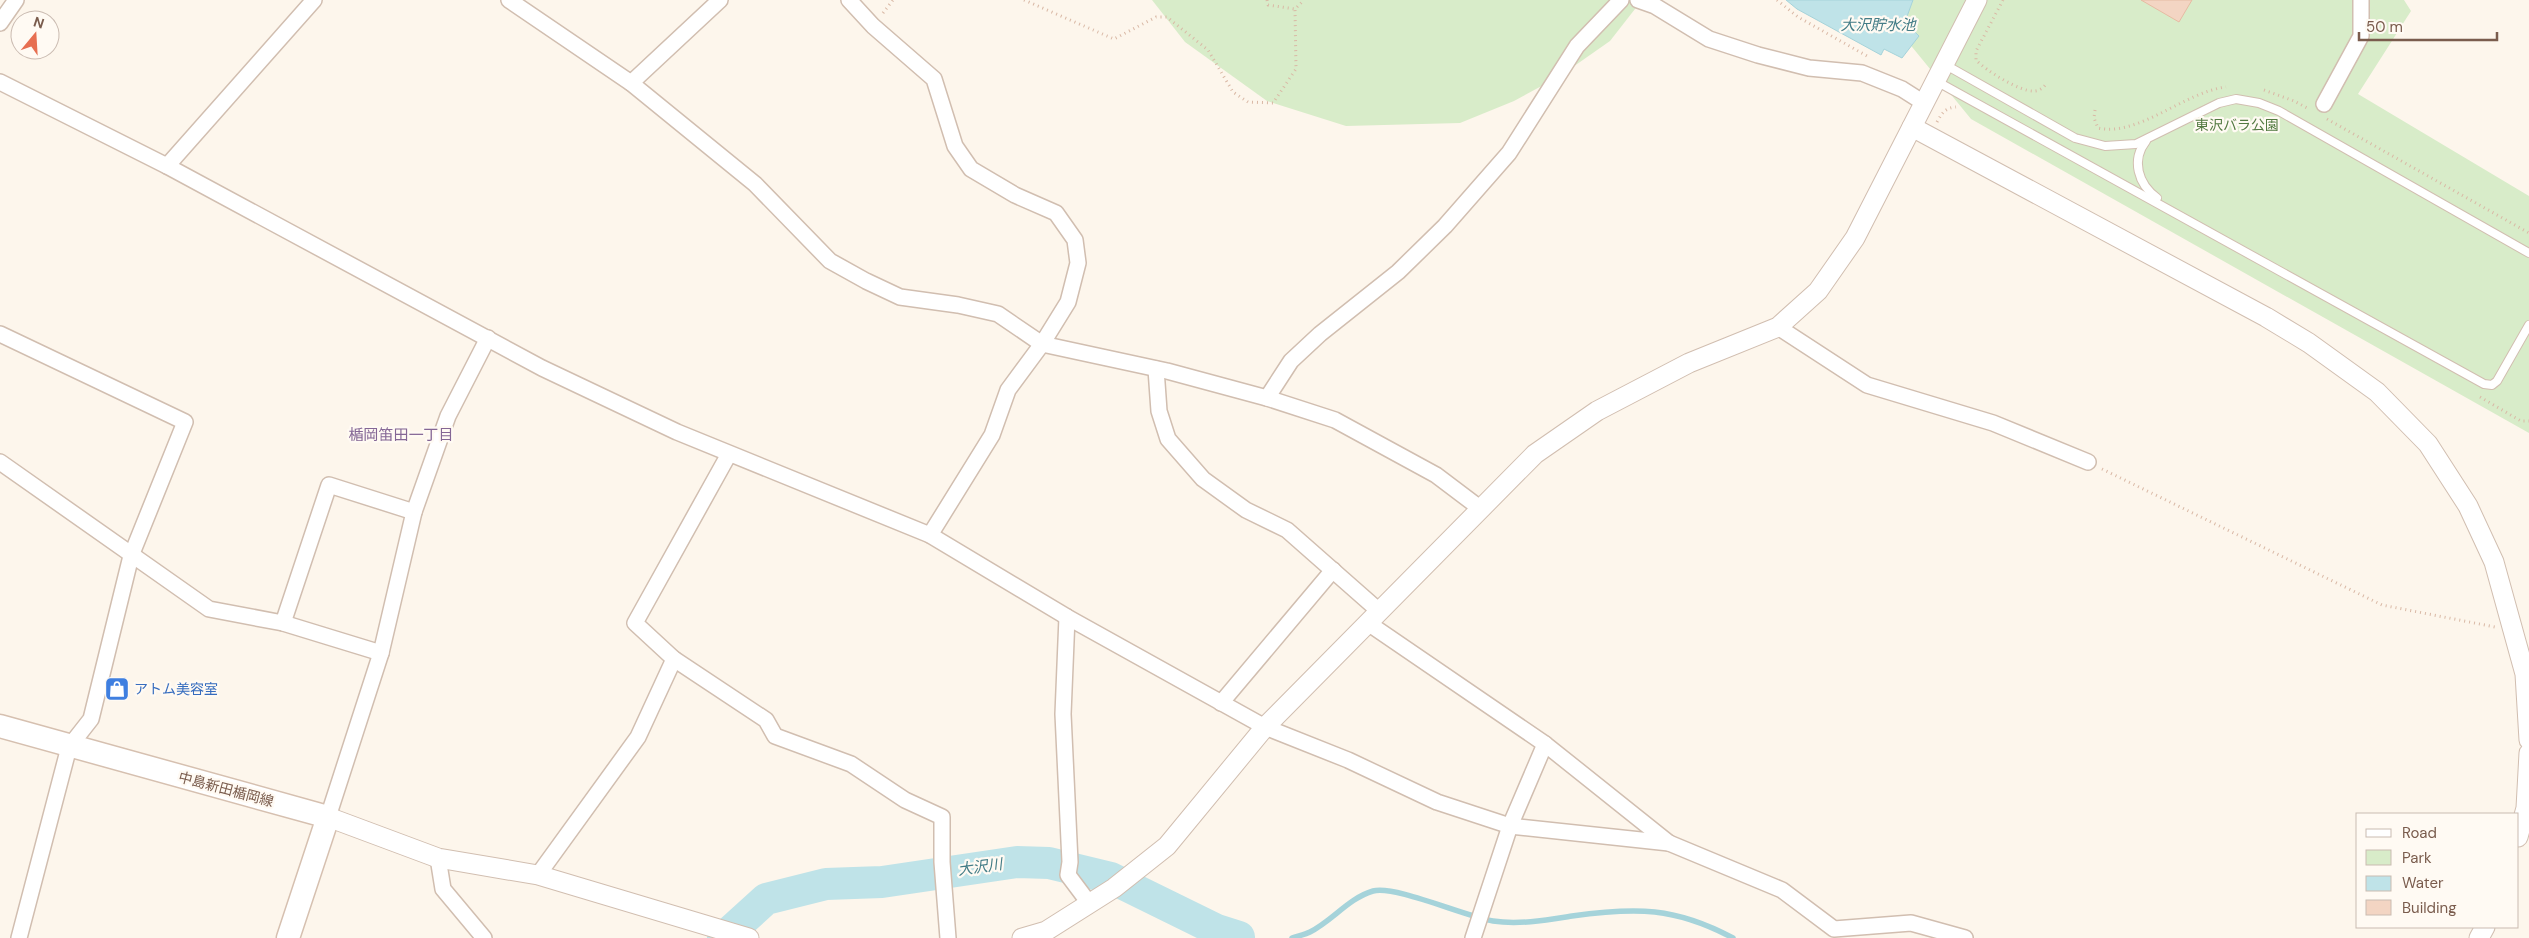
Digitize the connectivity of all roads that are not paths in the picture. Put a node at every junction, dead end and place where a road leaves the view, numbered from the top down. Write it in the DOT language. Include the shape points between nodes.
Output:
graph roads {
  1 [pos="16,0"];
  2 [pos="314,0"];
  3 [pos="509,0"];
  4 [pos="720,0"];
  5 [pos="849,0"];
  6 [pos="1621,0"];
  7 [pos="1638,0"];
  8 [pos="1977,0"];
  9 [pos="2361,0"];
  10 [pos="0,24"];
  11 [pos="1940,72"];
  12 [pos="0,82"];
  13 [pos="631,83"];
  14 [pos="1924,103"];
  15 [pos="2324,104"];
  16 [pos="1912,127"];
  17 [pos="2147,139"];
  18 [pos="167,166"];
  19 [pos="2174,211"];
  20 [pos="2529,253"];
  21 [pos="2529,325"];
  22 [pos="1778,327"];
  23 [pos="0,334"];
  24 [pos="488,338"];
  25 [pos="1042,344"];
  26 [pos="1156,369"];
  27 [pos="1267,398"];
  28 [pos="729,454"];
  29 [pos="0,462"];
  30 [pos="2088,462"];
  31 [pos="1481,509"];
  32 [pos="414,512"];
  33 [pos="930,534"];
  34 [pos="131,556"];
  35 [pos="1333,570"];
  36 [pos="1067,617"];
  37 [pos="1374,617"];
  38 [pos="283,623"];
  39 [pos="380,654"];
  40 [pos="674,659"];
  41 [pos="1221,702"];
  42 [pos="0,726"];
  43 [pos="1265,727"];
  44 [pos="2529,740"];
  45 [pos="1545,744"];
  46 [pos="68,747"];
  47 [pos="2529,753"];
  48 [pos="328,817"];
  49 [pos="1510,826"];
  50 [pos="2519,833"];
  51 [pos="1669,843"];
  52 [pos="438,858"];
  53 [pos="538,875"];
  54 [pos="1089,903"];
  55 [pos="1048,936"];
  56 [pos="18,938"];
  57 [pos="288,938"];
  58 [pos="484,938"];
  59 [pos="749,938"];
  60 [pos="948,938"];
  61 [pos="1022,938"];
  62 [pos="1473,938"];
  63 [pos="1964,938"];
  1 -- 10 [label="street"];
  2 -- 18 [label="street"];
  3 -- 13 [label="street"];
  4 -- 13 [label="street"];
  5 -- 25 [label="street" via="873,26 934,79 955,146 972,169 1015,195 1056,213 1075,240 1078,263 1068,302"];
  6 -- 27 [label="street" via="1577,46 1510,152 1445,226 1398,272 1291,361"];
  7 -- 14 [label="street" via="1709,38 1809,68 1862,73 1902,89"];
  8 -- 11 [label="street"];
  9 -- 15 [label="street" via="2361,36"];
  11 -- 14 [label="street"];
  11 -- 17 [label="lane" via="2090,143 2121,146"];
  11 -- 19 [label="lane"];
  12 -- 18 [label="street"];
  13 -- 25 [label="street" via="755,184 830,261 900,297 998,314"];
  14 -- 16 [label="street"];
  16 -- 22 [label="street" via="1855,238 1818,292"];
  16 -- 44 [label="street" via="2266,317 2309,343 2377,392 2428,444 2468,506 2494,562 2525,674"];
  17 -- 19 [label="lane" via="2139,155 2138,173 2152,194"];
  17 -- 20 [label="lane" via="2218,103 2236,99 2258,103 2279,111"];
  18 -- 24 [label="street"];
  19 -- 21 [label="lane" via="2484,384 2492,386 2497,381"];
  22 -- 30 [label="street" via="1867,385 1993,423"];
  22 -- 31 [label="street" via="1689,363 1597,411 1535,454"];
  23 -- 34 [label="street" via="185,422"];
  24 -- 28 [label="street" via="542,368"];
  24 -- 32 [label="street" via="448,416"];
  25 -- 26 [label="street"];
  25 -- 33 [label="street" via="1008,390 992,435"];
  26 -- 27 [label="street"];
  26 -- 35 [label="street" via="1159,411 1168,439 1203,479 1246,510 1287,530"];
  27 -- 31 [label="street" via="1335,420 1436,476"];
  28 -- 33 [label="street"];
  28 -- 40 [label="street" via="635,623"];
  29 -- 34 [label="street"];
  31 -- 37 [label="street"];
  32 -- 38 [label="street" via="329,485"];
  32 -- 39 [label="street"];
  33 -- 36 [label="street"];
  34 -- 38 [label="street" via="209,609"];
  34 -- 46 [label="street" via="91,719"];
  35 -- 37 [label="street"];
  35 -- 41 [label="street"];
  36 -- 41 [label="street"];
  36 -- 54 [label="street" via="1063,714 1069,868"];
  37 -- 43 [label="street"];
  37 -- 45 [label="street"];
  38 -- 39 [label="street"];
  39 -- 48 [label="street"];
  40 -- 53 [label="street" via="638,737"];
  40 -- 60 [label="street" via="766,720 775,736 851,764 905,800 942,817"];
  41 -- 43 [label="street"];
  42 -- 46 [label="main road, 中島新田楯岡線"];
  43 -- 49 [label="street" via="1348,760 1437,802"];
  43 -- 54 [label="street" via="1167,846 1140,869"];
  45 -- 49 [label="street"];
  45 -- 51 [label="street"];
  46 -- 48 [label="main road, 中島新田楯岡線"];
  46 -- 56 [label="street"];
  47 -- 50 [label="street" via="2526,808"];
  48 -- 52 [label="street"];
  48 -- 57 [label="main road"];
  49 -- 51 [label="street"];
  49 -- 62 [label="street"];
  51 -- 63 [label="street" via="1782,890 1834,929 1911,923"];
  52 -- 53 [label="street"];
  52 -- 58 [label="street" via="443,889"];
  53 -- 59 [label="street"];
  54 -- 55 [label="street"];
  55 -- 61 [label="street"];
}
